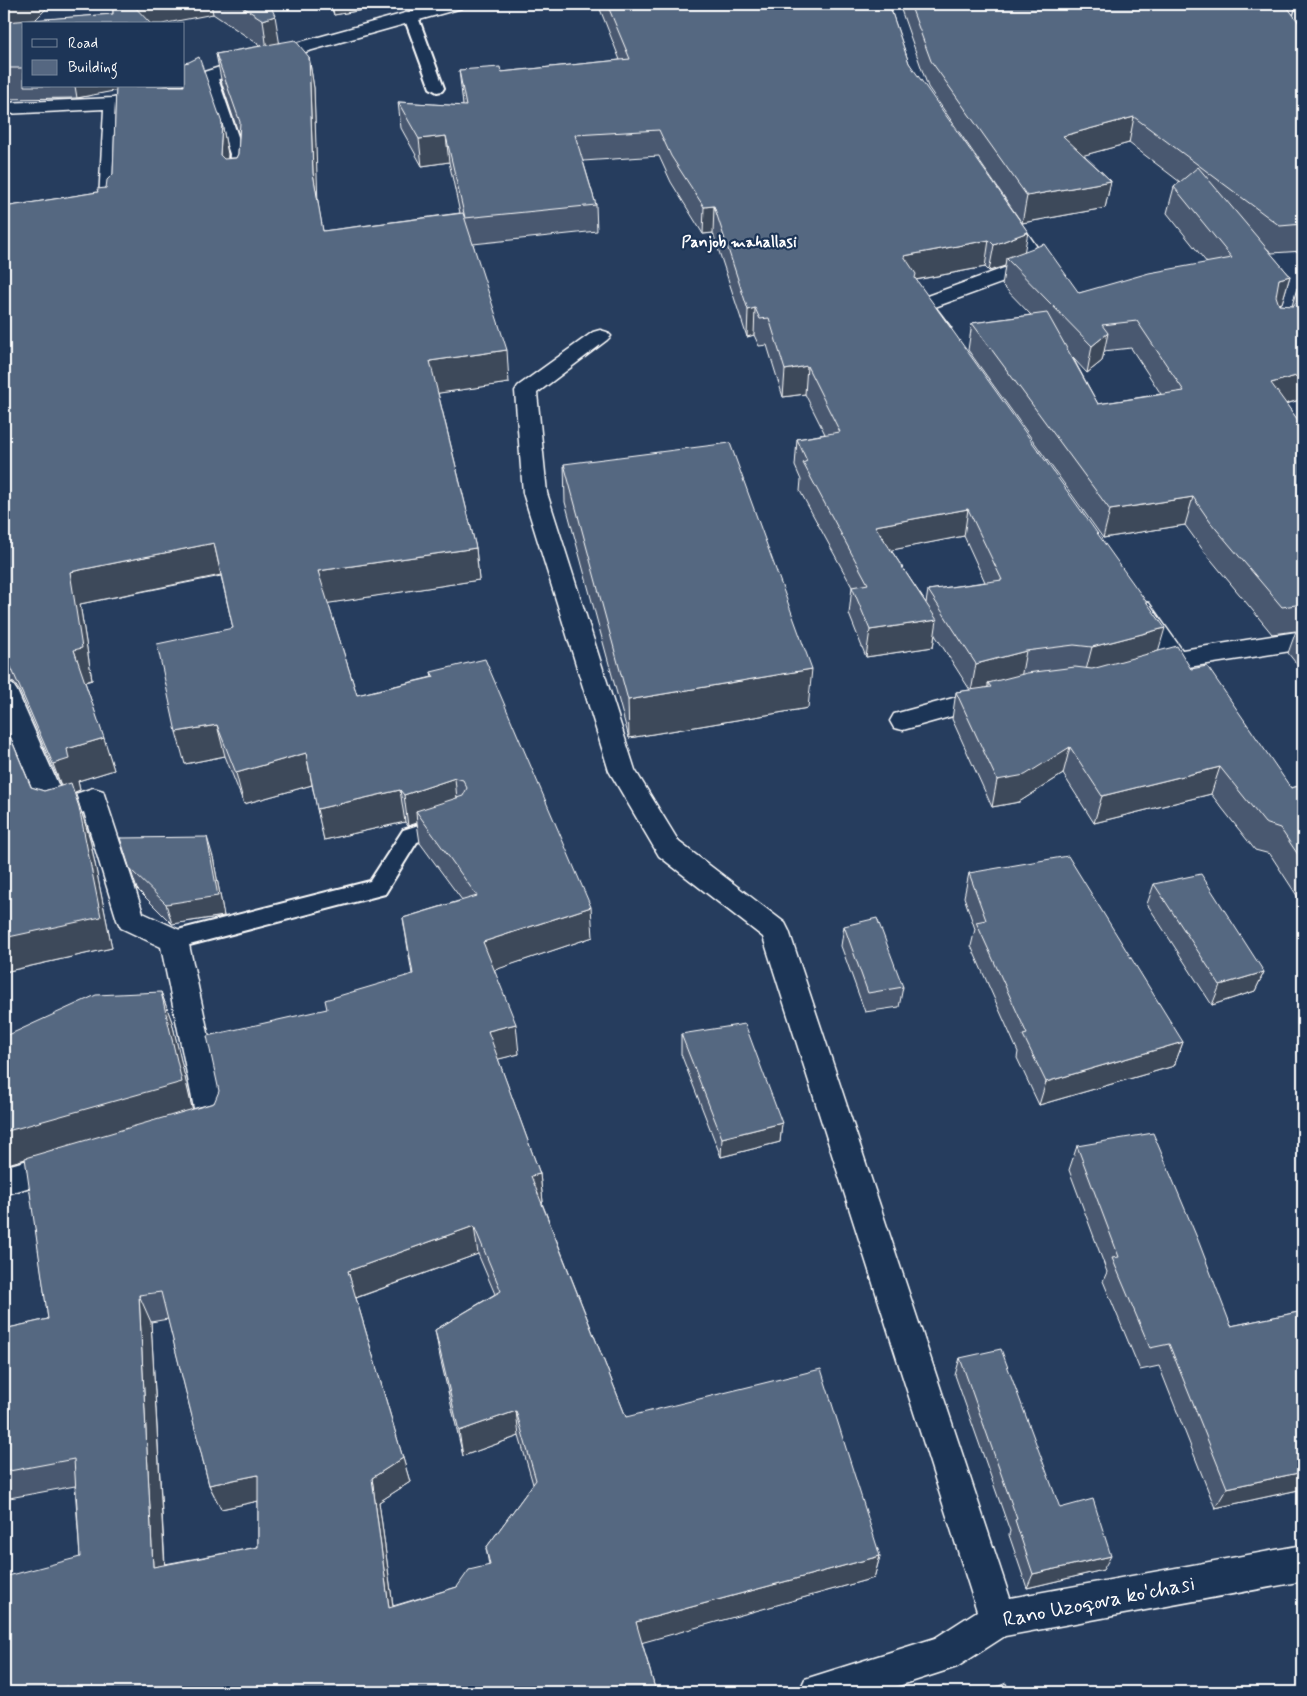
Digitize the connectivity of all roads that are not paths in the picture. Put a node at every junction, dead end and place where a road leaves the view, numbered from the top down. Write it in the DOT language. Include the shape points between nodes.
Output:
graph roads {
  1 [pos="456,4"];
  2 [pos="1303,8"];
  3 [pos="411,17"];
  4 [pos="1303,49"];
  5 [pos="210,76"];
  6 [pos="184,88"];
  7 [pos="185,88"];
  8 [pos="437,88"];
  9 [pos="113,103"];
  10 [pos="4,109"];
  11 [pos="235,185"];
  12 [pos="994,199"];
  13 [pos="80,208"];
  14 [pos="600,336"];
  15 [pos="952,345"];
  16 [pos="1130,596"];
  17 [pos="1303,640"];
  18 [pos="1176,660"];
  19 [pos="1149,668"];
  20 [pos="4,691"];
  21 [pos="1012,691"];
  22 [pos="903,721"];
  23 [pos="459,820"];
  24 [pos="174,940"];
  25 [pos="164,1135"];
  26 [pos="89,1156"];
  27 [pos="4,1181"];
  28 [pos="1303,1563"];
  29 [pos="998,1619"];
  30 [pos="818,1692"];
  1 -- 3 [label="street"];
  2 -- 4 [label="street" via="1297,41"];
  3 -- 5 [label="street"];
  3 -- 8 [label="lane"];
  5 -- 7 [label="street"];
  5 -- 11 [label="lane" via="237,154"];
  6 -- 9 [label="street"];
  9 -- 10 [label="street"];
  9 -- 13 [label="street" via="109,205"];
  12 -- 15 [label="street" via="1038,263 923,304"];
  14 -- 29 [label="street" via="526,391 538,502 622,771 669,849 775,931"];
  16 -- 18 [label="street"];
  17 -- 18 [label="street"];
  18 -- 19 [label="street"];
  20 -- 24 [label="street" via="55,811 93,798 130,920"];
  21 -- 22 [label="street"];
  23 -- 24 [label="lane" via="410,836 377,888"];
  24 -- 25 [label="street" via="212,1121"];
  26 -- 27 [label="street"];
  28 -- 29 [label="street, Rano Uzoqova ko'chasi"];
  29 -- 30 [label="street, Rano Uzoqova ko'chasi" via="944,1654"];
}
